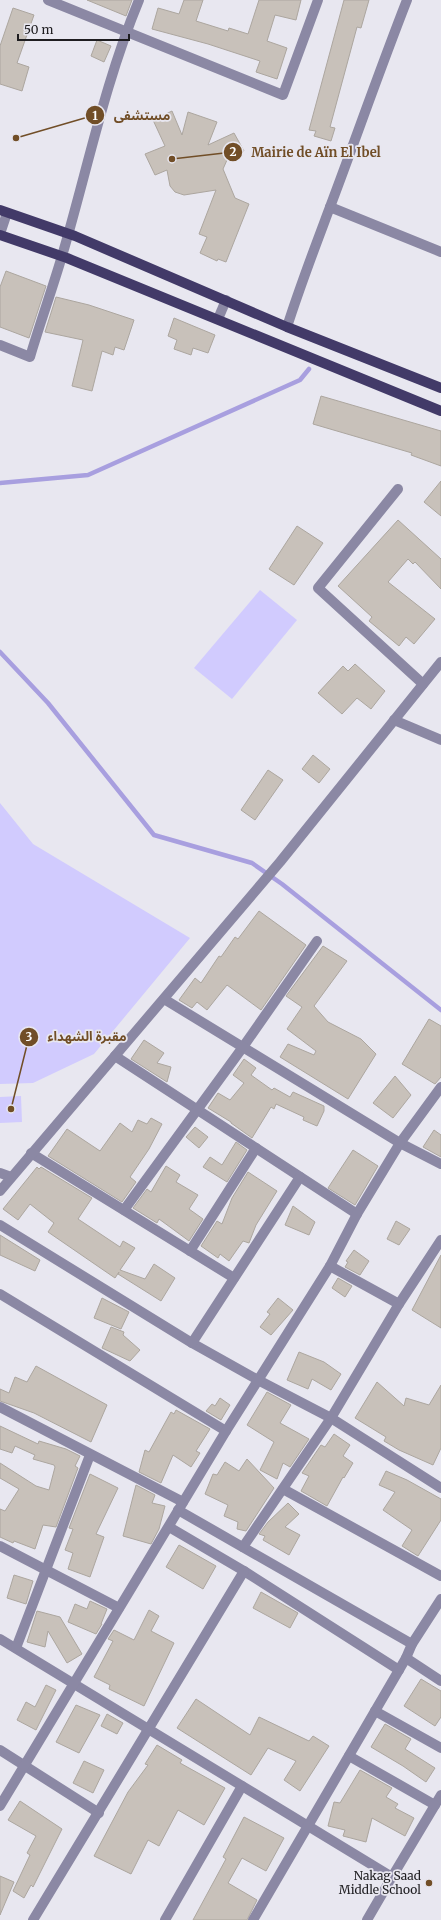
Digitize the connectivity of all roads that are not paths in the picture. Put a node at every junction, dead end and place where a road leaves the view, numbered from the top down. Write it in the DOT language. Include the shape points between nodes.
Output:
graph roads {
  1 [pos="48,0"];
  2 [pos="139,0"];
  3 [pos="318,0"];
  4 [pos="407,0"];
  5 [pos="126,32"];
  6 [pos="330,207"];
  7 [pos="4,212"];
  8 [pos="0,234"];
  9 [pos="68,234"];
  10 [pos="441,252"];
  11 [pos="62,256"];
  12 [pos="226,300"];
  13 [pos="218,319"];
  14 [pos="287,326"];
  15 [pos="0,345"];
  16 [pos="441,388"];
  17 [pos="441,411"];
  18 [pos="398,489"];
  19 [pos="441,662"];
  20 [pos="423,684"];
  21 [pos="394,720"];
  22 [pos="441,740"];
  23 [pos="317,941"];
  24 [pos="164,999"];
  25 [pos="243,1047"];
  26 [pos="115,1056"];
  27 [pos="441,1087"];
  28 [pos="196,1110"];
  29 [pos="400,1143"];
  30 [pos="256,1148"];
  31 [pos="31,1154"];
  32 [pos="441,1164"];
  33 [pos="0,1173"];
  34 [pos="11,1177"];
  35 [pos="300,1177"];
  36 [pos="0,1191"];
  37 [pos="124,1210"];
  38 [pos="357,1214"];
  39 [pos="0,1225"];
  40 [pos="441,1240"];
  41 [pos="190,1251"];
  42 [pos="330,1266"];
  43 [pos="234,1278"];
  44 [pos="0,1294"];
  45 [pos="399,1304"];
  46 [pos="192,1343"];
  47 [pos="258,1380"];
  48 [pos="0,1407"];
  49 [pos="331,1418"];
  50 [pos="226,1431"];
  51 [pos="90,1455"];
  52 [pos="441,1488"];
  53 [pos="283,1489"];
  54 [pos="181,1506"];
  55 [pos="168,1527"];
  56 [pos="0,1546"];
  57 [pos="243,1547"];
  58 [pos="45,1570"];
  59 [pos="244,1571"];
  60 [pos="441,1576"];
  61 [pos="441,1600"];
  62 [pos="119,1608"];
  63 [pos="0,1639"];
  64 [pos="412,1644"];
  65 [pos="16,1648"];
  66 [pos="406,1658"];
  67 [pos="399,1670"];
  68 [pos="441,1681"];
  69 [pos="73,1683"];
  70 [pos="375,1711"];
  71 [pos="149,1729"];
  72 [pos="441,1748"];
  73 [pos="0,1750"];
  74 [pos="349,1756"];
  75 [pos="24,1766"];
  76 [pos="242,1786"];
  77 [pos="441,1795"];
  78 [pos="435,1805"];
  79 [pos="0,1806"];
  80 [pos="99,1813"];
  81 [pos="308,1826"];
  82 [pos="392,1877"];
  83 [pos="33,1920"];
  84 [pos="165,1920"];
  85 [pos="253,1920"];
  86 [pos="366,1920"];
  1 -- 5 [label="street"];
  2 -- 5 [label="street"];
  3 -- 5 [label="street" via="283,95"];
  4 -- 6 [label="street" via="366,104"];
  5 -- 9 [label="street"];
  6 -- 10 [label="street"];
  6 -- 14 [label="street"];
  7 -- 8 [label="street"];
  7 -- 9 [label="main road"];
  8 -- 11 [label="main road"];
  9 -- 11 [label="street"];
  9 -- 12 [label="main road"];
  11 -- 13 [label="main road"];
  11 -- 15 [label="street" via="30,357"];
  12 -- 13 [label="street"];
  12 -- 14 [label="main road"];
  13 -- 17 [label="main road"];
  14 -- 16 [label="main road"];
  18 -- 20 [label="street" via="318,588"];
  19 -- 20 [label="street"];
  20 -- 21 [label="street"];
  21 -- 22 [label="street"];
  21 -- 24 [label="street" via="280,862"];
  23 -- 25 [label="street"];
  24 -- 25 [label="street"];
  24 -- 26 [label="street"];
  25 -- 28 [label="street"];
  25 -- 29 [label="street"];
  26 -- 28 [label="street"];
  26 -- 31 [label="street"];
  27 -- 29 [label="street"];
  28 -- 30 [label="street"];
  28 -- 37 [label="street"];
  29 -- 32 [label="street"];
  29 -- 38 [label="street"];
  30 -- 35 [label="street"];
  30 -- 41 [label="street"];
  31 -- 34 [label="street"];
  31 -- 37 [label="street"];
  33 -- 34 [label="street"];
  34 -- 36 [label="street"];
  35 -- 38 [label="street"];
  35 -- 43 [label="street"];
  37 -- 41 [label="street"];
  38 -- 42 [label="street"];
  39 -- 46 [label="street"];
  40 -- 45 [label="street"];
  41 -- 43 [label="street"];
  42 -- 45 [label="street"];
  42 -- 47 [label="street"];
  43 -- 46 [label="street"];
  44 -- 50 [label="street"];
  45 -- 49 [label="street"];
  46 -- 47 [label="street"];
  47 -- 49 [label="street"];
  47 -- 50 [label="street"];
  48 -- 51 [label="street"];
  49 -- 52 [label="street"];
  49 -- 53 [label="street"];
  50 -- 54 [label="street"];
  51 -- 54 [label="street"];
  51 -- 58 [label="street"];
  53 -- 57 [label="street"];
  53 -- 60 [label="street"];
  54 -- 55 [label="street"];
  54 -- 57 [label="street"];
  55 -- 59 [label="street"];
  55 -- 62 [label="street"];
  56 -- 58 [label="street"];
  57 -- 64 [label="street"];
  58 -- 62 [label="street"];
  58 -- 65 [label="street"];
  59 -- 67 [label="street"];
  59 -- 71 [label="street"];
  61 -- 64 [label="street"];
  62 -- 69 [label="street"];
  63 -- 65 [label="street"];
  64 -- 66 [label="street"];
  65 -- 69 [label="street"];
  66 -- 67 [label="street"];
  66 -- 68 [label="street"];
  67 -- 70 [label="street"];
  69 -- 71 [label="street"];
  69 -- 75 [label="street"];
  70 -- 72 [label="street"];
  70 -- 74 [label="street"];
  71 -- 76 [label="street"];
  71 -- 80 [label="street"];
  73 -- 75 [label="street"];
  74 -- 78 [label="street"];
  74 -- 81 [label="street"];
  75 -- 79 [label="street"];
  75 -- 80 [label="street"];
  76 -- 81 [label="street"];
  76 -- 84 [label="street"];
  77 -- 78 [label="street"];
  78 -- 82 [label="street"];
  80 -- 83 [label="street"];
  81 -- 82 [label="street"];
  81 -- 85 [label="street"];
  82 -- 86 [label="street"];
}
